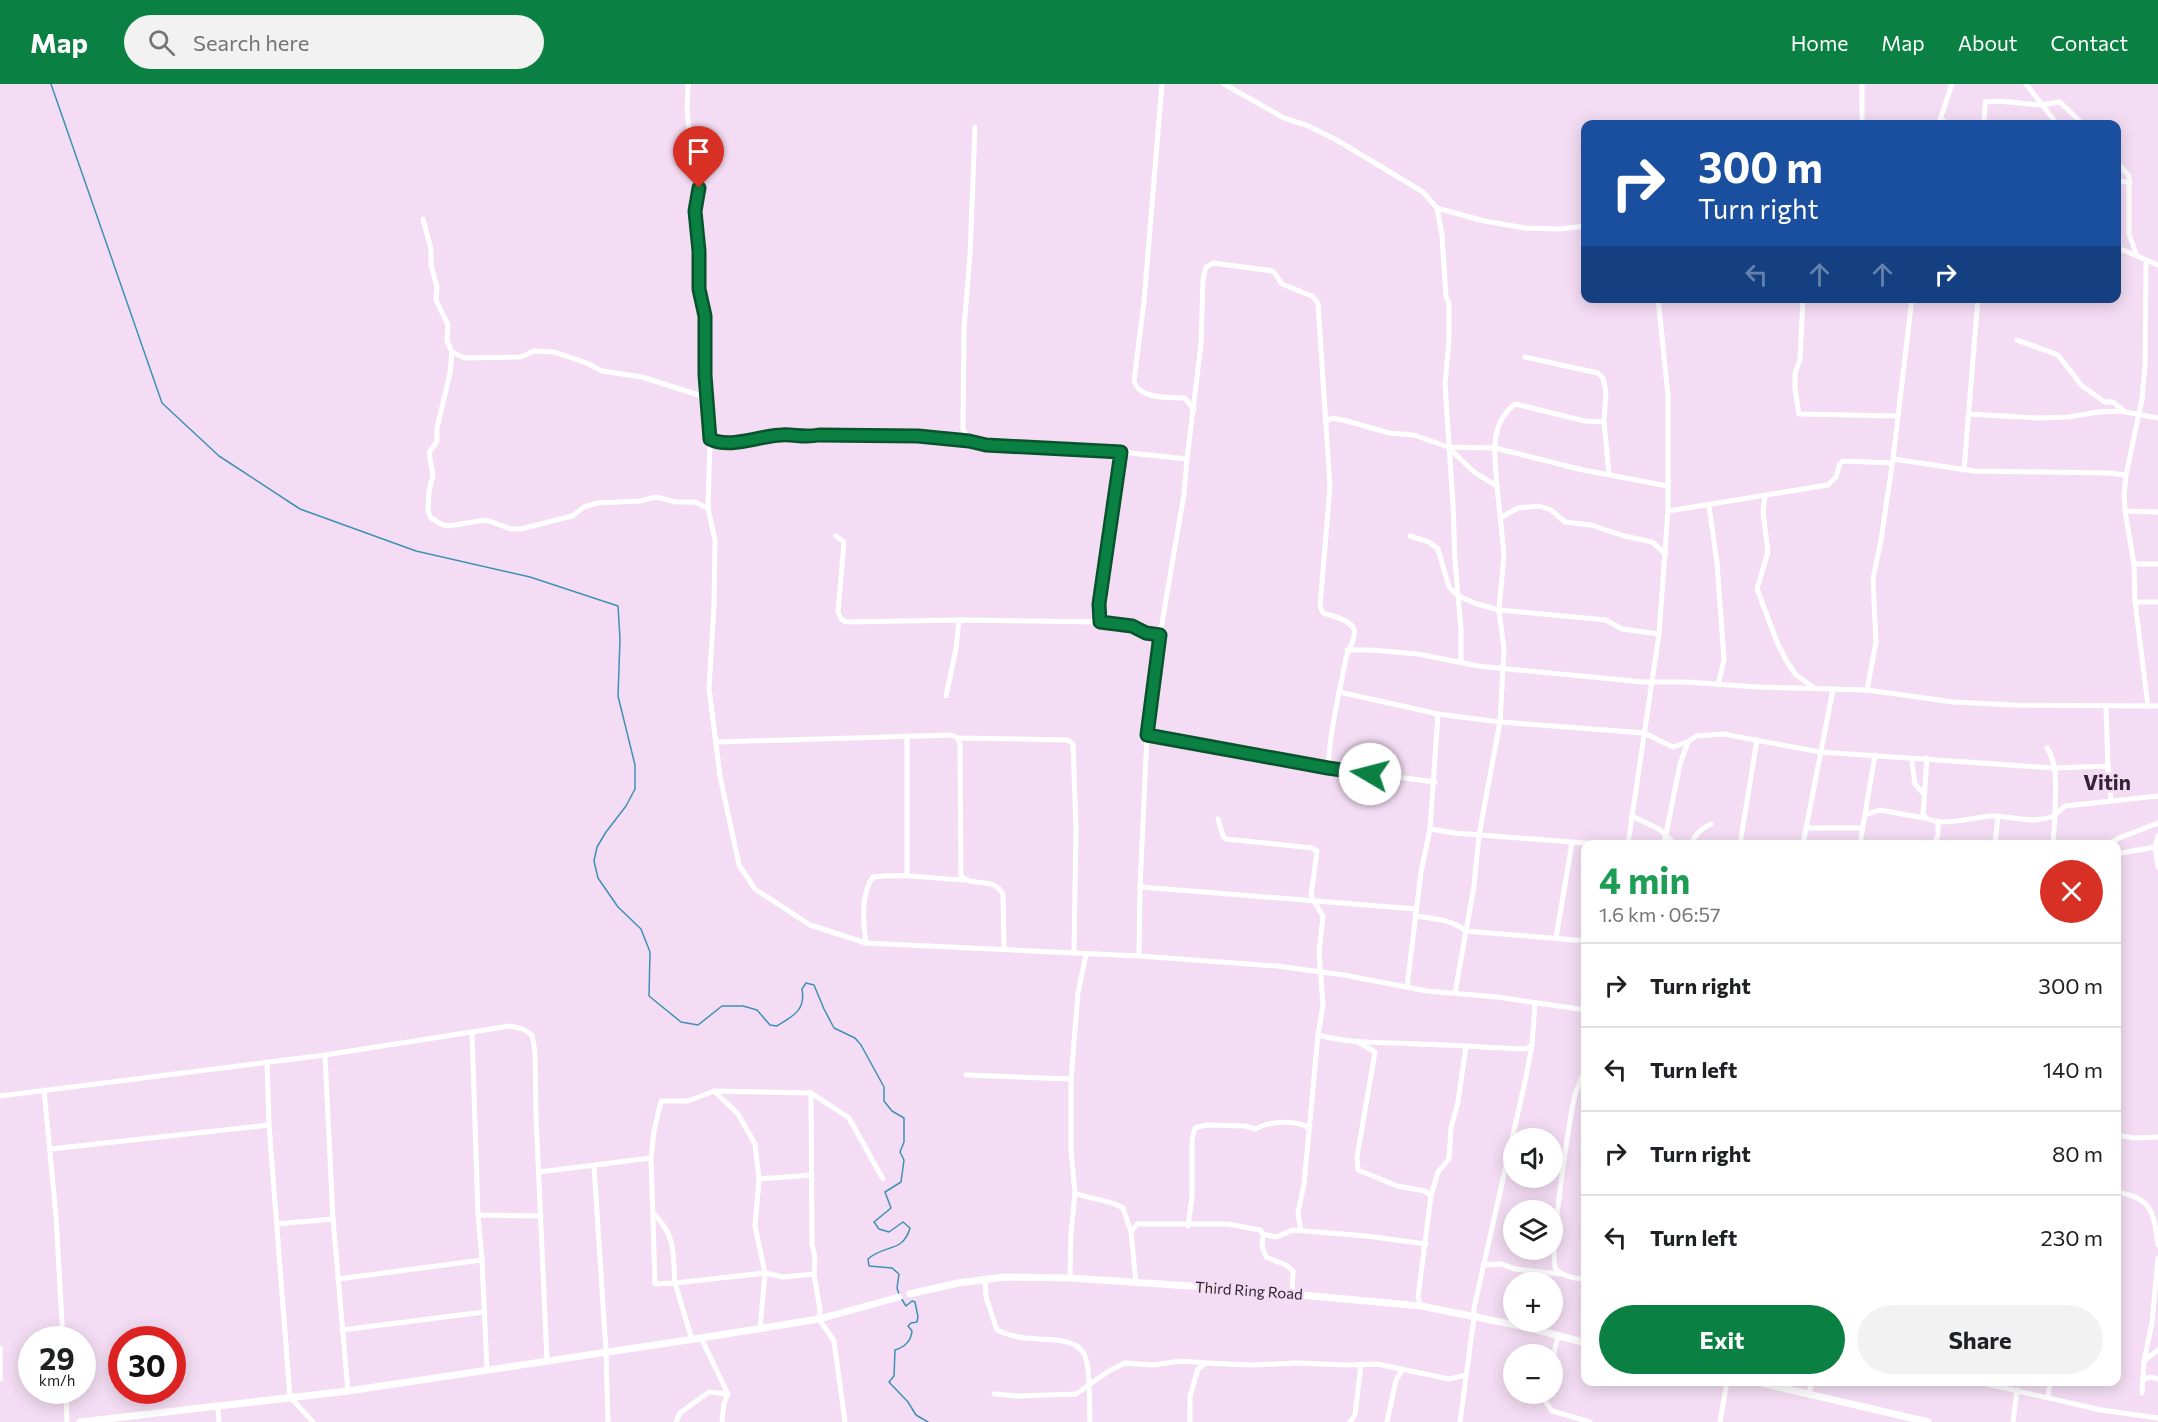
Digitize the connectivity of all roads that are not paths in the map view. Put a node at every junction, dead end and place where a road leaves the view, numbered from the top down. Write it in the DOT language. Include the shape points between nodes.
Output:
graph roads {
  1 [pos="688,84"];
  2 [pos="1162,84"];
  3 [pos="1224,84"];
  4 [pos="1862,84"];
  5 [pos="1952,84"];
  6 [pos="2026,84"];
  7 [pos="2040,105"];
  8 [pos="1862,120"];
  9 [pos="1940,120"];
  10 [pos="1984,120"];
  11 [pos="2054,120"];
  12 [pos="2080,120"];
  13 [pos="975,128"];
  14 [pos="2121,167"];
  15 [pos="2121,181"];
  16 [pos="2130,183"];
  17 [pos="1437,208"];
  18 [pos="423,219"];
  19 [pos="1581,227"];
  20 [pos="2121,249"];
  21 [pos="2137,256"];
  22 [pos="2146,261"];
  23 [pos="2158,265"];
  24 [pos="1659,303"];
  25 [pos="1803,303"];
  26 [pos="1911,303"];
  27 [pos="1978,303"];
  28 [pos="2017,340"];
  29 [pos="452,352"];
  30 [pos="1525,357"];
  31 [pos="708,398"];
  32 [pos="1194,410"];
  33 [pos="1968,414"];
  34 [pos="1897,416"];
  35 [pos="2138,416"];
  36 [pos="2158,418"];
  37 [pos="1325,422"];
  38 [pos="1604,422"];
  39 [pos="710,439"];
  40 [pos="969,441"];
  41 [pos="1448,447"];
  42 [pos="1495,448"];
  43 [pos="1121,452"];
  44 [pos="1187,459"];
  45 [pos="1892,461"];
  46 [pos="1964,470"];
  47 [pos="1609,474"];
  48 [pos="2126,475"];
  49 [pos="1497,486"];
  50 [pos="1668,486"];
  51 [pos="1765,496"];
  52 [pos="1709,506"];
  53 [pos="708,508"];
  54 [pos="1668,511"];
  55 [pos="2125,511"];
  56 [pos="2158,512"];
  57 [pos="1500,518"];
  58 [pos="836,536"];
  59 [pos="1410,537"];
  60 [pos="1666,554"];
  61 [pos="2134,564"];
  62 [pos="2158,564"];
  63 [pos="1458,596"];
  64 [pos="2134,602"];
  65 [pos="2158,602"];
  66 [pos="1499,610"];
  67 [pos="959,620"];
  68 [pos="1100,622"];
  69 [pos="1659,634"];
  70 [pos="1160,635"];
  71 [pos="1347,650"];
  72 [pos="1461,661"];
  73 [pos="1503,668"];
  74 [pos="1653,682"];
  75 [pos="1718,685"];
  76 [pos="1815,688"];
  77 [pos="1833,689"];
  78 [pos="1867,690"];
  79 [pos="1339,692"];
  80 [pos="946,696"];
  81 [pos="2148,706"];
  82 [pos="2158,706"];
  83 [pos="2106,707"];
  84 [pos="1438,714"];
  85 [pos="1500,722"];
  86 [pos="1644,733"];
  87 [pos="1147,735"];
  88 [pos="907,736"];
  89 [pos="958,738"];
  90 [pos="1757,740"];
  91 [pos="716,742"];
  92 [pos="1688,742"];
  93 [pos="1673,747"];
  94 [pos="2047,748"];
  95 [pos="1820,752"];
  96 [pos="1683,755"];
  97 [pos="1875,755"];
  98 [pos="1927,758"];
  99 [pos="1912,763"];
  100 [pos="2108,766"];
  101 [pos="1328,768"];
  102 [pos="2054,768"];
  103 [pos="1435,782"];
  104 [pos="1924,794"];
  105 [pos="2158,796"];
  106 [pos="2111,800"];
  107 [pos="1868,814"];
  108 [pos="2055,814"];
  109 [pos="1632,816"];
  110 [pos="1998,816"];
  111 [pos="1924,818"];
  112 [pos="1218,819"];
  113 [pos="1938,821"];
  114 [pos="2158,823"];
  115 [pos="1711,824"];
  116 [pos="1806,828"];
  117 [pos="1862,828"];
  118 [pos="1430,829"];
  119 [pos="1479,835"];
  120 [pos="1665,836"];
  121 [pos="1938,836"];
  122 [pos="2158,836"];
  123 [pos="1629,840"];
  124 [pos="1664,840"];
  125 [pos="1670,840"];
  126 [pos="1693,840"];
  127 [pos="1741,840"];
  128 [pos="1804,840"];
  129 [pos="1860,840"];
  130 [pos="1936,840"];
  131 [pos="1938,840"];
  132 [pos="1995,840"];
  133 [pos="2053,840"];
  134 [pos="2116,840"];
  135 [pos="1572,843"];
  136 [pos="1581,843"];
  137 [pos="2155,847"];
  138 [pos="2121,853"];
  139 [pos="2158,867"];
  140 [pos="907,875"];
  141 [pos="966,880"];
  142 [pos="1140,887"];
  143 [pos="1315,901"];
  144 [pos="1416,909"];
  145 [pos="1415,916"];
  146 [pos="1466,931"];
  147 [pos="1556,938"];
  148 [pos="1581,940"];
  149 [pos="866,943"];
  150 [pos="1004,949"];
  151 [pos="1074,953"];
  152 [pos="1086,954"];
  153 [pos="1139,956"];
  154 [pos="1321,972"];
  155 [pos="1407,987"];
  156 [pos="1455,993"];
  157 [pos="1535,1003"];
  158 [pos="1581,1009"];
  159 [pos="472,1032"];
  160 [pos="1318,1035"];
  161 [pos="1358,1042"];
  162 [pos="1532,1045"];
  163 [pos="1466,1046"];
  164 [pos="325,1055"];
  165 [pos="267,1062"];
  166 [pos="966,1075"];
  167 [pos="1071,1079"];
  168 [pos="1581,1079"];
  169 [pos="44,1090"];
  170 [pos="714,1091"];
  171 [pos="811,1093"];
  172 [pos="0,1096"];
  173 [pos="269,1125"];
  174 [pos="1310,1129"];
  175 [pos="2121,1136"];
  176 [pos="2158,1137"];
  177 [pos="50,1149"];
  178 [pos="651,1158"];
  179 [pos="594,1166"];
  180 [pos="539,1172"];
  181 [pos="812,1175"];
  182 [pos="759,1179"];
  183 [pos="883,1179"];
  184 [pos="1075,1193"];
  185 [pos="2121,1193"];
  186 [pos="1431,1196"];
  187 [pos="654,1214"];
  188 [pos="478,1215"];
  189 [pos="542,1216"];
  190 [pos="333,1219"];
  191 [pos="277,1224"];
  192 [pos="1188,1226"];
  193 [pos="1301,1231"];
  194 [pos="1131,1232"];
  195 [pos="1263,1234"];
  196 [pos="1426,1244"];
  197 [pos="2158,1245"];
  198 [pos="2158,1258"];
  199 [pos="482,1260"];
  200 [pos="1483,1265"];
  201 [pos="1543,1272"];
  202 [pos="1558,1272"];
  203 [pos="765,1273"];
  204 [pos="814,1274"];
  205 [pos="1563,1274"];
  206 [pos="1070,1278"];
  207 [pos="338,1279"];
  208 [pos="985,1279"];
  209 [pos="1581,1279"];
  210 [pos="675,1283"];
  211 [pos="1136,1283"];
  212 [pos="910,1294"];
  213 [pos="1293,1294"];
  214 [pos="899,1297"];
  215 [pos="1421,1306"];
  216 [pos="484,1312"];
  217 [pos="2155,1316"];
  218 [pos="1474,1317"];
  219 [pos="819,1319"];
  220 [pos="62,1326"];
  221 [pos="760,1329"];
  222 [pos="342,1330"];
  223 [pos="1558,1336"];
  224 [pos="701,1338"];
  225 [pos="692,1340"];
  226 [pos="1581,1342"];
  227 [pos="1556,1344"];
  228 [pos="0,1348"];
  229 [pos="2158,1350"];
  230 [pos="606,1351"];
  231 [pos="547,1361"];
  232 [pos="2144,1361"];
  233 [pos="1197,1362"];
  234 [pos="1206,1363"];
  235 [pos="1,1364"];
  236 [pos="1361,1364"];
  237 [pos="487,1369"];
  238 [pos="1197,1369"];
  239 [pos="1403,1369"];
  240 [pos="1466,1375"];
  241 [pos="0,1378"];
  242 [pos="2143,1379"];
  243 [pos="2158,1379"];
  244 [pos="1089,1384"];
  245 [pos="1726,1386"];
  246 [pos="1776,1386"];
  247 [pos="1811,1386"];
  248 [pos="2000,1386"];
  249 [pos="2049,1386"];
  250 [pos="2017,1389"];
  251 [pos="348,1391"];
  252 [pos="1809,1393"];
  253 [pos="2142,1393"];
  254 [pos="728,1394"];
  255 [pos="994,1394"];
  256 [pos="290,1397"];
  257 [pos="2048,1397"];
  258 [pos="66,1404"];
  259 [pos="1547,1404"];
  260 [pos="218,1408"];
  261 [pos="2158,1418"];
  262 [pos="97,1421"];
  263 [pos="67,1422"];
  264 [pos="80,1422"];
  265 [pos="219,1422"];
  266 [pos="313,1422"];
  267 [pos="608,1422"];
  268 [pos="676,1422"];
  269 [pos="722,1422"];
  270 [pos="845,1422"];
  271 [pos="1090,1422"];
  272 [pos="1190,1422"];
  273 [pos="1350,1422"];
  274 [pos="1387,1422"];
  275 [pos="1460,1422"];
  276 [pos="1590,1422"];
  277 [pos="1720,1422"];
  278 [pos="1928,1422"];
  279 [pos="2013,1422"];
  1 -- 31 [label="street" via="687,110 699,173 695,211"];
  2 -- 32 [label="street" via="1134,381 1144,394 1185,398"];
  3 -- 17 [label="street" via="1284,118 1335,139 1423,192"];
  4 -- 8 [label="street"];
  5 -- 9 [label="street"];
  6 -- 7 [label="street"];
  7 -- 10 [label="street" via="1985,102"];
  7 -- 11 [label="street"];
  7 -- 12 [label="street" via="2060,102"];
  13 -- 40 [label="street" via="964,328 963,429"];
  14 -- 16 [label="street"];
  15 -- 16 [label="street"];
  16 -- 21 [label="street" via="2129,234"];
  17 -- 19 [label="street" via="1526,228"];
  17 -- 41 [label="street" via="1449,303 1445,384"];
  18 -- 29 [label="street" via="436,300 448,325 447,341"];
  20 -- 21 [label="street"];
  21 -- 22 [label="street"];
  22 -- 23 [label="street"];
  22 -- 35 [label="street" via="2145,366"];
  24 -- 50 [label="street" via="1668,394"];
  25 -- 34 [label="street" via="1800,359 1795,374 1799,414"];
  26 -- 34 [label="street"];
  27 -- 33 [label="street"];
  28 -- 35 [label="street" via="2058,354 2088,392"];
  29 -- 31 [label="street" via="465,358 554,352 602,371 642,377"];
  29 -- 53 [label="street" via="437,441 429,453 433,476 428,512 431,518 448,526 486,520 521,529 572,516 598,503 656,497 695,502"];
  30 -- 38 [label="street" via="1598,373 1606,392"];
  31 -- 39 [label="street"];
  32 -- 37 [label="street" via="1203,279 1206,267 1213,263 1273,271 1282,284 1316,299"];
  32 -- 44 [label="street"];
  33 -- 35 [label="street" via="2038,418 2120,411"];
  33 -- 46 [label="street"];
  34 -- 45 [label="street"];
  35 -- 36 [label="street"];
  35 -- 48 [label="street"];
  37 -- 41 [label="street" via="1332,418 1347,421 1389,433 1414,435"];
  37 -- 71 [label="street" via="1330,487 1320,606 1323,613 1353,627"];
  38 -- 42 [label="street" via="1515,404 1504,412 1496,430"];
  38 -- 47 [label="street"];
  39 -- 40 [label="street" via="724,444 784,435 918,436"];
  39 -- 53 [label="street"];
  40 -- 43 [label="street"];
  41 -- 42 [label="street"];
  41 -- 49 [label="street" via="1474,472"];
  41 -- 63 [label="street"];
  42 -- 47 [label="street"];
  42 -- 49 [label="street"];
  43 -- 44 [label="street"];
  43 -- 68 [label="street" via="1099,604"];
  44 -- 70 [label="street"];
  45 -- 46 [label="street"];
  45 -- 51 [label="street" via="1843,461 1828,485"];
  45 -- 78 [label="street" via="1873,579 1875,642"];
  46 -- 48 [label="street"];
  47 -- 50 [label="street"];
  48 -- 55 [label="street"];
  49 -- 57 [label="street"];
  50 -- 54 [label="street"];
  51 -- 52 [label="street"];
  51 -- 76 [label="street" via="1768,552 1757,589 1791,669"];
  52 -- 54 [label="street"];
  52 -- 75 [label="street" via="1724,660"];
  53 -- 91 [label="street" via="715,540 709,688"];
  54 -- 60 [label="street"];
  55 -- 56 [label="street"];
  55 -- 61 [label="street"];
  57 -- 60 [label="street" via="1518,508 1539,506 1565,522 1652,542"];
  57 -- 66 [label="street" via="1504,554"];
  58 -- 67 [label="street" via="844,542 838,612 841,619 855,623"];
  59 -- 63 [label="street" via="1438,549 1449,587"];
  60 -- 69 [label="street"];
  61 -- 62 [label="street"];
  61 -- 64 [label="street"];
  63 -- 66 [label="street"];
  63 -- 72 [label="street"];
  64 -- 65 [label="street"];
  64 -- 81 [label="street"];
  66 -- 69 [label="street" via="1606,620 1622,629"];
  66 -- 73 [label="street"];
  67 -- 68 [label="street"];
  67 -- 80 [label="street"];
  68 -- 70 [label="street"];
  69 -- 74 [label="street"];
  70 -- 87 [label="street"];
  71 -- 72 [label="street"];
  71 -- 79 [label="street"];
  72 -- 73 [label="street"];
  73 -- 74 [label="street"];
  73 -- 85 [label="street"];
  74 -- 75 [label="street"];
  74 -- 86 [label="street"];
  75 -- 76 [label="street"];
  76 -- 77 [label="street"];
  77 -- 78 [label="street"];
  77 -- 95 [label="street"];
  78 -- 83 [label="street" via="1953,702"];
  79 -- 84 [label="street"];
  79 -- 101 [label="street"];
  81 -- 82 [label="street"];
  81 -- 83 [label="street"];
  83 -- 100 [label="street"];
  84 -- 85 [label="street"];
  84 -- 103 [label="street"];
  85 -- 86 [label="street"];
  85 -- 119 [label="street"];
  86 -- 93 [label="street"];
  86 -- 109 [label="street"];
  87 -- 101 [label="street"];
  87 -- 142 [label="street"];
  88 -- 89 [label="street"];
  88 -- 91 [label="street"];
  88 -- 140 [label="street"];
  89 -- 141 [label="street" via="961,876"];
  89 -- 151 [label="street" via="1068,740 1073,744"];
  90 -- 92 [label="street" via="1723,734 1696,736"];
  90 -- 95 [label="street"];
  90 -- 127 [label="street"];
  91 -- 149 [label="street" via="739,865 754,889 810,925"];
  92 -- 93 [label="street"];
  92 -- 96 [label="street"];
  93 -- 96 [label="street"];
  94 -- 102 [label="street"];
  95 -- 97 [label="street"];
  95 -- 116 [label="street"];
  96 -- 120 [label="street"];
  97 -- 98 [label="street"];
  97 -- 117 [label="street"];
  98 -- 102 [label="street"];
  98 -- 104 [label="street"];
  99 -- 104 [label="street" via="1915,784"];
  100 -- 102 [label="street"];
  100 -- 106 [label="street"];
  101 -- 103 [label="street"];
  102 -- 108 [label="street"];
  103 -- 118 [label="street"];
  104 -- 111 [label="street"];
  105 -- 106 [label="street"];
  106 -- 108 [label="street" via="2065,806"];
  107 -- 111 [label="street" via="1880,810"];
  108 -- 110 [label="street" via="2044,820"];
  108 -- 133 [label="street"];
  109 -- 120 [label="street"];
  109 -- 123 [label="street"];
  110 -- 113 [label="street"];
  110 -- 132 [label="street"];
  111 -- 113 [label="street"];
  112 -- 143 [label="street" via="1226,839 1317,851 1311,896"];
  113 -- 121 [label="street"];
  114 -- 134 [label="street"];
  115 -- 126 [label="street"];
  116 -- 117 [label="street"];
  116 -- 128 [label="street"];
  117 -- 129 [label="street"];
  118 -- 119 [label="street"];
  118 -- 144 [label="street"];
  119 -- 135 [label="street"];
  119 -- 146 [label="street"];
  120 -- 124 [label="street"];
  120 -- 125 [label="street"];
  121 -- 130 [label="street"];
  121 -- 131 [label="street"];
  122 -- 137 [label="street"];
  135 -- 136 [label="street"];
  135 -- 147 [label="street"];
  137 -- 138 [label="street"];
  137 -- 139 [label="street"];
  140 -- 141 [label="street"];
  140 -- 149 [label="street" via="873,877 868,884"];
  141 -- 150 [label="street" via="994,884 1003,894"];
  142 -- 143 [label="street"];
  142 -- 153 [label="street"];
  143 -- 144 [label="street"];
  143 -- 154 [label="street" via="1323,915"];
  144 -- 145 [label="street"];
  145 -- 146 [label="street" via="1446,920"];
  145 -- 155 [label="street"];
  146 -- 147 [label="street"];
  146 -- 156 [label="street"];
  147 -- 148 [label="street"];
  149 -- 150 [label="street"];
  150 -- 151 [label="street"];
  151 -- 152 [label="street"];
  152 -- 153 [label="street"];
  152 -- 167 [label="street" via="1078,993"];
  153 -- 154 [label="street"];
  154 -- 155 [label="street"];
  154 -- 160 [label="street" via="1322,1016"];
  155 -- 156 [label="street"];
  156 -- 157 [label="street"];
  157 -- 158 [label="street"];
  157 -- 162 [label="street"];
  159 -- 164 [label="street"];
  159 -- 180 [label="street" via="510,1026 532,1035"];
  159 -- 188 [label="street"];
  160 -- 161 [label="street"];
  160 -- 174 [label="street"];
  161 -- 163 [label="street"];
  161 -- 186 [label="street" via="1375,1052 1358,1170"];
  162 -- 163 [label="street" via="1526,1049"];
  162 -- 200 [label="street"];
  163 -- 186 [label="street" via="1449,1159 1438,1172"];
  164 -- 165 [label="street"];
  164 -- 190 [label="street"];
  165 -- 169 [label="street"];
  165 -- 173 [label="street"];
  166 -- 167 [label="street"];
  167 -- 184 [label="street"];
  168 -- 202 [label="street" via="1575,1095 1558,1204 1553,1260"];
  169 -- 172 [label="street"];
  169 -- 177 [label="street"];
  170 -- 171 [label="street"];
  170 -- 178 [label="street" via="688,1101 661,1101"];
  170 -- 182 [label="street" via="738,1114 755,1144"];
  171 -- 181 [label="street"];
  171 -- 183 [label="street" via="849,1118"];
  173 -- 177 [label="street"];
  173 -- 191 [label="street"];
  174 -- 192 [label="street" via="1294,1122 1268,1123 1256,1130 1245,1126 1195,1128"];
  174 -- 193 [label="street" via="1298,1213"];
  175 -- 176 [label="street"];
  177 -- 220 [label="street"];
  178 -- 179 [label="street"];
  178 -- 187 [label="street"];
  179 -- 180 [label="street"];
  179 -- 230 [label="street"];
  180 -- 189 [label="street"];
  181 -- 182 [label="street"];
  181 -- 204 [label="street"];
  182 -- 203 [label="street" via="754,1226"];
  184 -- 194 [label="street" via="1123,1208"];
  184 -- 206 [label="street"];
  185 -- 197 [label="street" via="2132,1194 2149,1206"];
  186 -- 196 [label="street"];
  187 -- 210 [label="street" via="667,1227 673,1247"];
  187 -- 210 [label="street" via="655,1284"];
  188 -- 189 [label="street"];
  188 -- 199 [label="street"];
  189 -- 231 [label="street"];
  190 -- 191 [label="street"];
  190 -- 207 [label="street"];
  191 -- 256 [label="street"];
  192 -- 194 [label="street" via="1141,1223"];
  192 -- 195 [label="street" via="1228,1224 1260,1230"];
  193 -- 195 [label="street" via="1276,1237"];
  193 -- 196 [label="street"];
  194 -- 211 [label="street"];
  195 -- 213 [label="street" via="1266,1257 1293,1271"];
  196 -- 215 [label="street" via="1418,1297"];
  198 -- 217 [label="street"];
  199 -- 207 [label="street"];
  199 -- 216 [label="street"];
  200 -- 201 [label="street" via="1502,1264"];
  200 -- 218 [label="street"];
  203 -- 204 [label="street" via="783,1277"];
  203 -- 210 [label="street"];
  203 -- 221 [label="street"];
  204 -- 219 [label="street"];
  205 -- 209 [label="street"];
  206 -- 208 [label="street, Third Ring Road"];
  206 -- 211 [label="street, Third Ring Road"];
  207 -- 222 [label="street"];
  208 -- 212 [label="street, Third Ring Road"];
  208 -- 244 [label="street" via="986,1297 998,1330 1024,1339 1074,1344 1083,1352"];
  210 -- 225 [label="street"];
  211 -- 213 [label="street, Third Ring Road"];
  212 -- 214 [label="street"];
  213 -- 215 [label="street, Third Ring Road"];
  214 -- 219 [label="street"];
  215 -- 218 [label="street, Third Ring Road"];
  216 -- 222 [label="street"];
  216 -- 237 [label="street"];
  217 -- 232 [label="street"];
  218 -- 223 [label="street, Third Ring Road"];
  218 -- 240 [label="street"];
  219 -- 221 [label="street"];
  219 -- 270 [label="street" via="834,1341"];
  221 -- 224 [label="street"];
  222 -- 251 [label="street"];
  223 -- 226 [label="street, Third Ring Road"];
  223 -- 227 [label="street"];
  224 -- 225 [label="street"];
  224 -- 254 [label="street"];
  225 -- 230 [label="street"];
  228 -- 235 [label="street"];
  229 -- 232 [label="street"];
  230 -- 231 [label="street"];
  230 -- 267 [label="street"];
  231 -- 237 [label="street"];
  232 -- 242 [label="street"];
  233 -- 234 [label="street"];
  233 -- 238 [label="street"];
  233 -- 244 [label="street" via="1125,1363"];
  234 -- 236 [label="street"];
  234 -- 238 [label="street"];
  235 -- 241 [label="street"];
  236 -- 239 [label="street"];
  236 -- 273 [label="street" via="1355,1415"];
  237 -- 251 [label="street"];
  238 -- 272 [label="street"];
  239 -- 240 [label="street" via="1449,1379"];
  239 -- 274 [label="street" via="1396,1380"];
  240 -- 275 [label="street"];
  242 -- 243 [label="street"];
  242 -- 253 [label="street"];
  244 -- 255 [label="street" via="1077,1394"];
  244 -- 271 [label="street"];
  245 -- 277 [label="street"];
  246 -- 252 [label="street"];
  247 -- 252 [label="street"];
  248 -- 250 [label="street"];
  249 -- 257 [label="street"];
  250 -- 257 [label="street"];
  250 -- 279 [label="street"];
  251 -- 256 [label="street"];
  252 -- 278 [label="street"];
  254 -- 268 [label="street" via="708,1392 680,1413"];
  254 -- 269 [label="street"];
  256 -- 260 [label="street"];
  256 -- 266 [label="street"];
  257 -- 261 [label="street"];
  258 -- 263 [label="street"];
  259 -- 276 [label="street" via="1552,1411"];
  260 -- 262 [label="street"];
  260 -- 265 [label="street"];
  262 -- 264 [label="street"];
}
